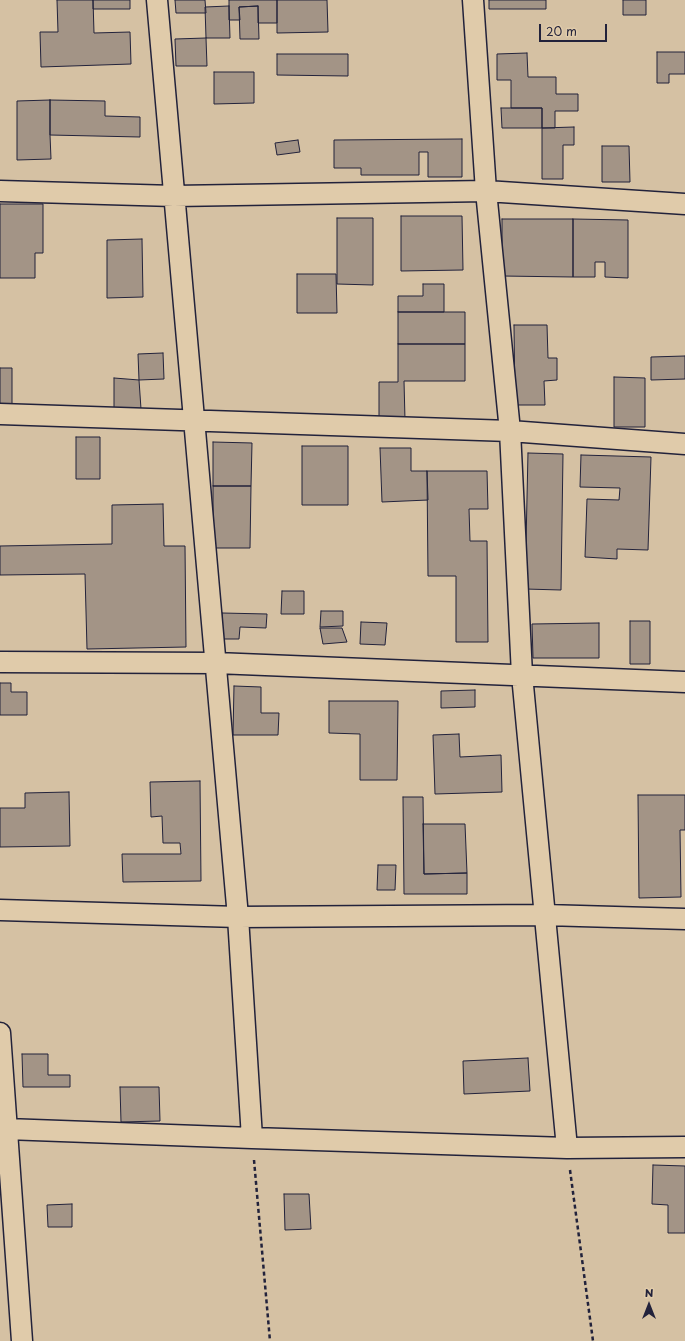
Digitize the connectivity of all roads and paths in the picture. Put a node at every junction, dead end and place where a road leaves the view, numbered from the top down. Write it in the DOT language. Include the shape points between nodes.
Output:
graph roads {
  1 [pos="157,0"];
  2 [pos="472,0"];
  3 [pos="0,191"];
  4 [pos="486,191"];
  5 [pos="174,196"];
  6 [pos="685,204"];
  7 [pos="0,414"];
  8 [pos="194,420"];
  9 [pos="510,431"];
  10 [pos="685,444"];
  11 [pos="0,662"];
  12 [pos="216,663"];
  13 [pos="522,675"];
  14 [pos="685,682"];
  15 [pos="0,910"];
  16 [pos="545,915"];
  17 [pos="238,918"];
  18 [pos="685,918"];
  19 [pos="0,1033"];
  20 [pos="6,1129"];
  21 [pos="252,1138"];
  22 [pos="685,1147"];
  23 [pos="567,1148"];
  24 [pos="22,1341"];
  25 [pos="270,1341"];
  26 [pos="593,1341"];
  1 -- 5 [label="street"];
  2 -- 4 [label="street"];
  3 -- 5 [label="street"];
  4 -- 5 [label="street"];
  4 -- 6 [label="street"];
  4 -- 9 [label="street"];
  5 -- 8 [label="street"];
  7 -- 8 [label="street"];
  8 -- 9 [label="street"];
  8 -- 12 [label="street"];
  9 -- 10 [label="street"];
  9 -- 13 [label="street"];
  11 -- 12 [label="street"];
  12 -- 13 [label="street"];
  12 -- 17 [label="street"];
  13 -- 14 [label="street"];
  13 -- 16 [label="street"];
  15 -- 17 [label="street"];
  16 -- 17 [label="street"];
  16 -- 18 [label="street"];
  16 -- 23 [label="street"];
  17 -- 21 [label="street"];
  19 -- 20 [label="street"];
  20 -- 21 [label="street"];
  20 -- 24 [label="street"];
  21 -- 23 [label="street"];
  21 -- 25 [label="path"];
  22 -- 23 [label="street"];
  23 -- 26 [label="path"];
}
